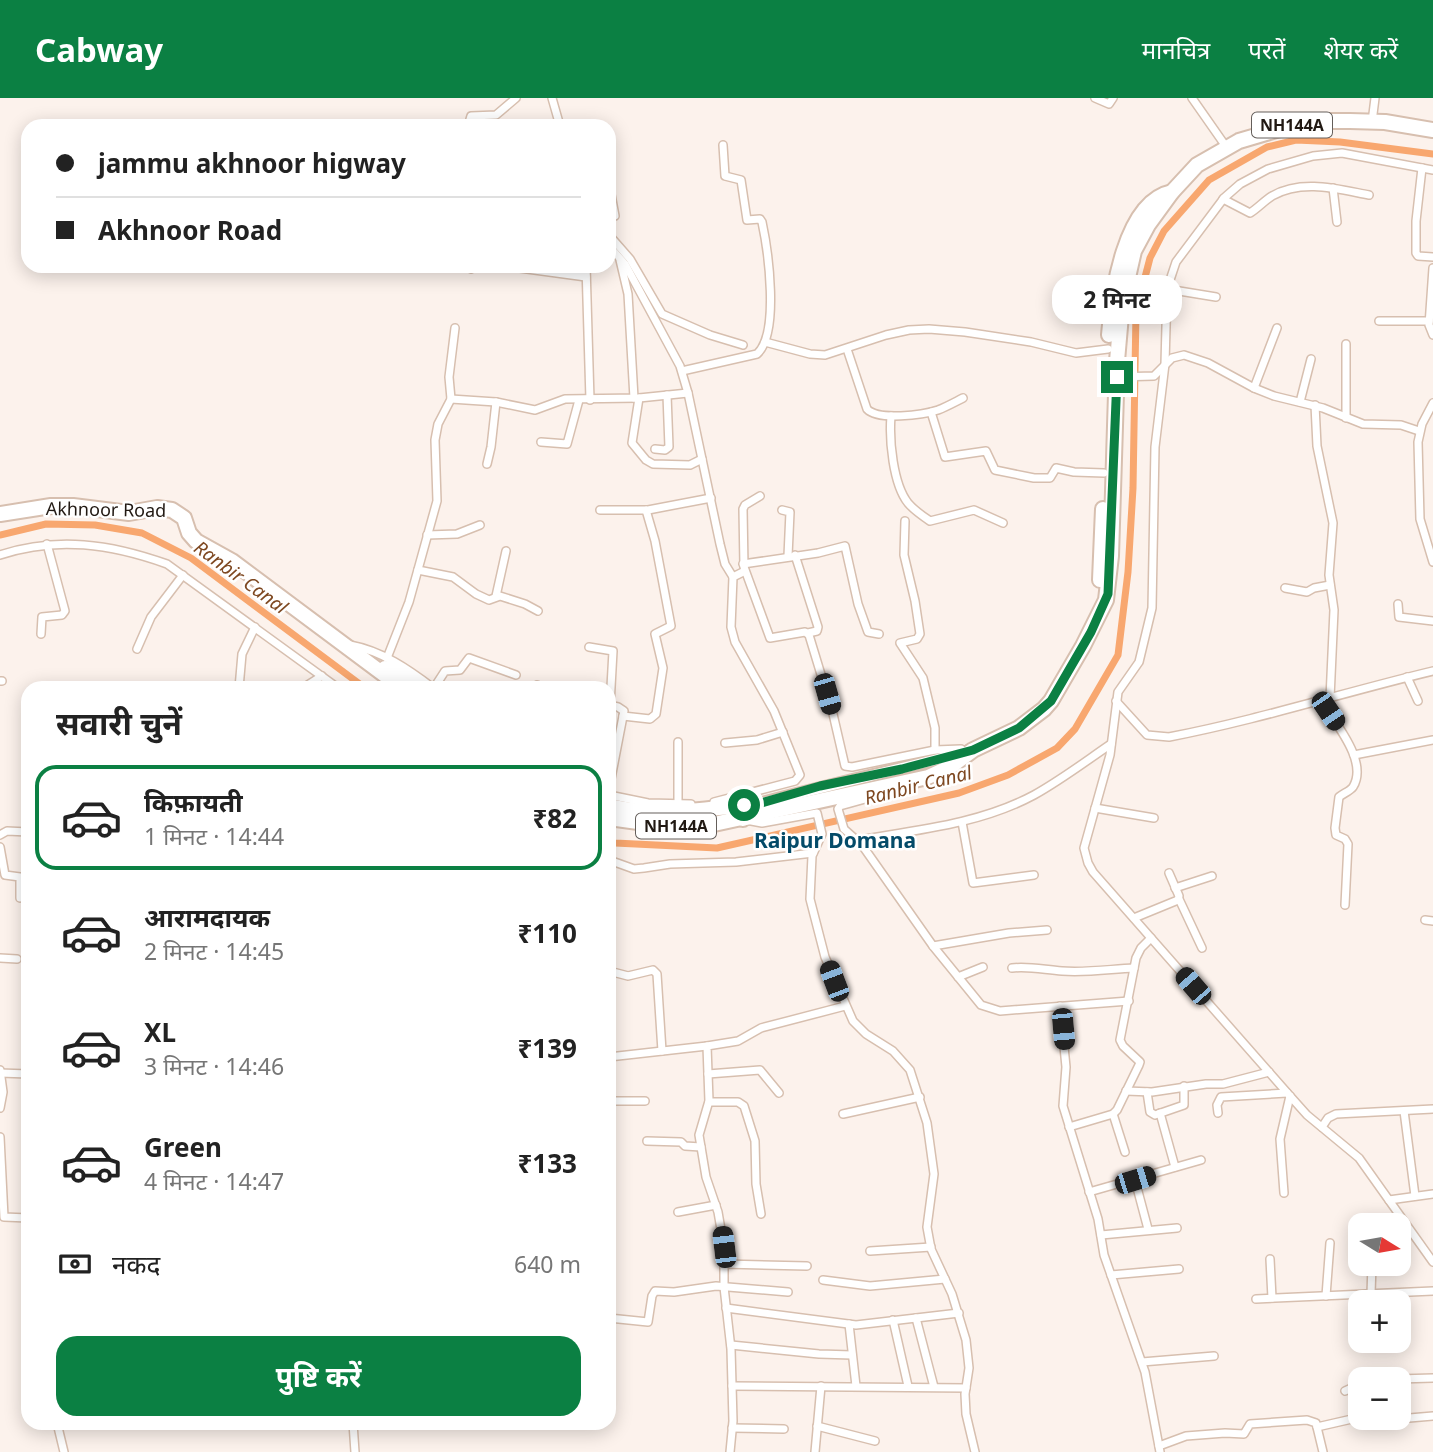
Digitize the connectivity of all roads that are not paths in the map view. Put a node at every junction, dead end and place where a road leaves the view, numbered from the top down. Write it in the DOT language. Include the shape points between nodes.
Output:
graph roads {
  1 [pos="516,98"];
  2 [pos="552,98"];
  3 [pos="1095,98"];
  4 [pos="1113,98"];
  5 [pos="1192,98"];
  6 [pos="1375,98"];
  7 [pos="470,119"];
  8 [pos="558,119"];
  9 [pos="1372,122"];
  10 [pos="1433,130"];
  11 [pos="723,145"];
  12 [pos="1227,148"];
  13 [pos="1422,168"];
  14 [pos="1433,170"];
  15 [pos="1333,188"];
  16 [pos="1172,192"];
  17 [pos="1369,195"];
  18 [pos="1223,199"];
  19 [pos="1337,222"];
  20 [pos="616,243"];
  21 [pos="616,254"];
  22 [pos="1433,257"];
  23 [pos="620,258"];
  24 [pos="1433,268"];
  25 [pos="557,273"];
  26 [pos="586,273"];
  27 [pos="586,277"];
  28 [pos="1167,289"];
  29 [pos="1216,297"];
  30 [pos="1378,321"];
  31 [pos="1429,321"];
  32 [pos="455,328"];
  33 [pos="1277,328"];
  34 [pos="1433,335"];
  35 [pos="765,342"];
  36 [pos="1346,344"];
  37 [pos="743,345"];
  38 [pos="847,349"];
  39 [pos="1108,349"];
  40 [pos="1311,359"];
  41 [pos="1164,364"];
  42 [pos="682,371"];
  43 [pos="1122,377"];
  44 [pos="1254,388"];
  45 [pos="688,393"];
  46 [pos="667,395"];
  47 [pos="636,398"];
  48 [pos="963,398"];
  49 [pos="450,399"];
  50 [pos="579,400"];
  51 [pos="590,400"];
  52 [pos="496,402"];
  53 [pos="1300,402"];
  54 [pos="1433,403"];
  55 [pos="1315,405"];
  56 [pos="931,412"];
  57 [pos="891,416"];
  58 [pos="1346,418"];
  59 [pos="1419,430"];
  60 [pos="541,442"];
  61 [pos="655,449"];
  62 [pos="702,459"];
  63 [pos="486,464"];
  64 [pos="1104,473"];
  65 [pos="760,496"];
  66 [pos="711,498"];
  67 [pos="600,510"];
  68 [pos="646,510"];
  69 [pos="782,510"];
  70 [pos="0,514"];
  71 [pos="905,521"];
  72 [pos="1003,523"];
  73 [pos="480,525"];
  74 [pos="428,535"];
  75 [pos="47,544"];
  76 [pos="506,551"];
  77 [pos="0,555"];
  78 [pos="792,555"];
  79 [pos="1433,562"];
  80 [pos="744,567"];
  81 [pos="418,570"];
  82 [pos="183,575"];
  83 [pos="733,577"];
  84 [pos="1330,585"];
  85 [pos="1284,588"];
  86 [pos="496,596"];
  87 [pos="1398,604"];
  88 [pos="1102,609"];
  89 [pos="538,611"];
  90 [pos="1433,621"];
  91 [pos="255,627"];
  92 [pos="808,633"];
  93 [pos="41,634"];
  94 [pos="879,634"];
  95 [pos="345,645"];
  96 [pos="589,647"];
  97 [pos="137,649"];
  98 [pos="387,658"];
  99 [pos="367,661"];
  100 [pos="1433,671"];
  101 [pos="516,675"];
  102 [pos="322,676"];
  103 [pos="1407,677"];
  104 [pos="240,681"];
  105 [pos="314,681"];
  106 [pos="329,681"];
  107 [pos="393,681"];
  108 [pos="410,681"];
  109 [pos="422,681"];
  110 [pos="438,681"];
  111 [pos="611,681"];
  112 [pos="1330,698"];
  113 [pos="1321,700"];
  114 [pos="1116,701"];
  115 [pos="1418,701"];
  116 [pos="616,707"];
  117 [pos="623,716"];
  118 [pos="783,732"];
  119 [pos="1433,740"];
  120 [pos="678,742"];
  121 [pos="725,743"];
  122 [pos="1111,744"];
  123 [pos="935,750"];
  124 [pos="973,750"];
  125 [pos="616,754"];
  126 [pos="1354,755"];
  127 [pos="921,779"];
  128 [pos="616,794"];
  129 [pos="678,804"];
  130 [pos="616,808"];
  131 [pos="1095,808"];
  132 [pos="815,809"];
  133 [pos="744,813"];
  134 [pos="1154,818"];
  135 [pos="616,819"];
  136 [pos="961,822"];
  137 [pos="21,832"];
  138 [pos="0,835"];
  139 [pos="858,840"];
  140 [pos="0,847"];
  141 [pos="813,853"];
  142 [pos="616,863"];
  143 [pos="1168,873"];
  144 [pos="1034,875"];
  145 [pos="1212,876"];
  146 [pos="1175,888"];
  147 [pos="20,898"];
  148 [pos="1179,899"];
  149 [pos="1345,905"];
  150 [pos="1134,918"];
  151 [pos="1046,930"];
  152 [pos="1152,938"];
  153 [pos="933,946"];
  154 [pos="1202,948"];
  155 [pos="0,958"];
  156 [pos="17,959"];
  157 [pos="983,967"];
  158 [pos="1012,968"];
  159 [pos="1135,968"];
  160 [pos="616,973"];
  161 [pos="958,977"];
  162 [pos="1129,1001"];
  163 [pos="845,1006"];
  164 [pos="1060,1006"];
  165 [pos="707,1046"];
  166 [pos="662,1051"];
  167 [pos="616,1056"];
  168 [pos="0,1072"];
  169 [pos="1269,1072"];
  170 [pos="21,1074"];
  171 [pos="708,1074"];
  172 [pos="1184,1087"];
  173 [pos="1126,1091"];
  174 [pos="1147,1092"];
  175 [pos="779,1093"];
  176 [pos="1288,1095"];
  177 [pos="920,1097"];
  178 [pos="616,1101"];
  179 [pos="645,1101"];
  180 [pos="709,1102"];
  181 [pos="0,1108"];
  182 [pos="1433,1109"];
  183 [pos="1404,1111"];
  184 [pos="1218,1113"];
  185 [pos="844,1114"];
  186 [pos="1113,1114"];
  187 [pos="1160,1114"];
  188 [pos="1069,1127"];
  189 [pos="1322,1127"];
  190 [pos="0,1138"];
  191 [pos="647,1141"];
  192 [pos="701,1147"];
  193 [pos="1125,1152"];
  194 [pos="1201,1160"];
  195 [pos="1175,1167"];
  196 [pos="1135,1180"];
  197 [pos="1089,1192"];
  198 [pos="1284,1192"];
  199 [pos="1433,1194"];
  200 [pos="1415,1196"];
  201 [pos="1389,1200"];
  202 [pos="716,1205"];
  203 [pos="678,1212"];
  204 [pos="761,1214"];
  205 [pos="2,1217"];
  206 [pos="21,1218"];
  207 [pos="1177,1228"];
  208 [pos="1148,1229"];
  209 [pos="1101,1235"];
  210 [pos="1330,1243"];
  211 [pos="931,1247"];
  212 [pos="870,1251"];
  213 [pos="1270,1259"];
  214 [pos="1433,1262"];
  215 [pos="724,1264"];
  216 [pos="807,1266"];
  217 [pos="1179,1269"];
  218 [pos="1111,1275"];
  219 [pos="945,1279"];
  220 [pos="823,1280"];
  221 [pos="724,1287"];
  222 [pos="1433,1291"];
  223 [pos="788,1292"];
  224 [pos="1411,1292"];
  225 [pos="1348,1295"];
  226 [pos="1326,1296"];
  227 [pos="1272,1298"];
  228 [pos="1255,1299"];
  229 [pos="726,1308"];
  230 [pos="959,1313"];
  231 [pos="916,1318"];
  232 [pos="616,1319"];
  233 [pos="893,1320"];
  234 [pos="849,1324"];
  235 [pos="731,1345"];
  236 [pos="852,1354"];
  237 [pos="1214,1356"];
  238 [pos="1142,1362"];
  239 [pos="1433,1378"];
  240 [pos="1411,1379"];
  241 [pos="732,1386"];
  242 [pos="821,1386"];
  243 [pos="856,1386"];
  244 [pos="908,1386"];
  245 [pos="934,1387"];
  246 [pos="966,1388"];
  247 [pos="1348,1390"];
  248 [pos="1345,1391"];
  249 [pos="1433,1416"];
  250 [pos="817,1426"];
  251 [pos="1317,1427"];
  252 [pos="732,1428"];
  253 [pos="784,1429"];
  254 [pos="59,1430"];
  255 [pos="353,1430"];
  256 [pos="875,1441"];
  257 [pos="1160,1449"];
  258 [pos="64,1452"];
  259 [pos="355,1452"];
  260 [pos="730,1452"];
  261 [pos="814,1452"];
  262 [pos="975,1452"];
  263 [pos="1323,1452"];
  1 -- 7 [label="street" via="496,115"];
  2 -- 8 [label="street"];
  3 -- 4 [label="street" via="1109,104"];
  5 -- 12 [label="street"];
  6 -- 9 [label="street"];
  9 -- 10 [label="highway, NH144A"];
  9 -- 12 [label="highway, NH144A" via="1299,124"];
  11 -- 35 [label="street" via="725,176 741,180 747,220 762,222 770,296"];
  12 -- 16 [label="highway, NH144A" via="1197,165"];
  13 -- 14 [label="street"];
  13 -- 18 [label="street" via="1342,153 1313,156 1268,169"];
  13 -- 22 [label="street" via="1416,253"];
  15 -- 17 [label="street"];
  15 -- 18 [label="street" via="1280,192 1250,213"];
  15 -- 19 [label="street"];
  16 -- 39 [label="highway" via="1154,198 1146,207 1127,244 1113,295"];
  16 -- 43 [label="highway, NH144A" via="1130,265 1122,304"];
  18 -- 28 [label="street" via="1176,262"];
  20 -- 37 [label="street" via="662,313"];
  21 -- 23 [label="street"];
  23 -- 42 [label="street"];
  23 -- 47 [label="street" via="628,294"];
  24 -- 31 [label="street"];
  25 -- 27 [label="street"];
  26 -- 27 [label="street"];
  27 -- 51 [label="street"];
  28 -- 29 [label="street"];
  28 -- 41 [label="street"];
  30 -- 31 [label="street"];
  31 -- 34 [label="street"];
  32 -- 49 [label="street"];
  33 -- 44 [label="street"];
  35 -- 38 [label="street" via="818,355"];
  35 -- 42 [label="street" via="757,354"];
  36 -- 58 [label="street"];
  38 -- 39 [label="street" via="886,335 929,329 1031,342 1076,353"];
  38 -- 57 [label="street" via="869,412"];
  39 -- 64 [label="highway"];
  40 -- 53 [label="street"];
  41 -- 43 [label="street" via="1149,377"];
  41 -- 44 [label="street" via="1178,356 1195,358"];
  41 -- 114 [label="street" via="1155,447 1152,608 1139,662 1121,684"];
  42 -- 45 [label="street"];
  43 -- 88 [label="highway, NH144A" via="1108,594"];
  44 -- 53 [label="street"];
  45 -- 46 [label="street"];
  45 -- 62 [label="street"];
  46 -- 47 [label="street"];
  46 -- 61 [label="street" via="669,447"];
  47 -- 51 [label="street"];
  47 -- 62 [label="street" via="632,443 646,460 690,465"];
  48 -- 56 [label="street"];
  49 -- 52 [label="street"];
  49 -- 74 [label="street" via="437,429 438,495"];
  50 -- 51 [label="street"];
  50 -- 52 [label="street" via="558,400 535,410"];
  50 -- 60 [label="street" via="567,444"];
  52 -- 63 [label="street"];
  53 -- 55 [label="street"];
  54 -- 59 [label="street"];
  55 -- 58 [label="street"];
  55 -- 84 [label="street" via="1317,446 1333,523"];
  56 -- 57 [label="street"];
  56 -- 64 [label="street" via="945,457 986,451 995,470 1038,478 1050,478 1056,468"];
  57 -- 72 [label="street" via="890,450 910,506 930,521 974,510"];
  58 -- 59 [label="street"];
  59 -- 79 [label="street" via="1420,519"];
  62 -- 66 [label="street"];
  64 -- 88 [label="highway"];
  65 -- 80 [label="street" via="743,509"];
  66 -- 68 [label="street"];
  66 -- 83 [label="street" via="725,564"];
  67 -- 68 [label="street"];
  68 -- 117 [label="street" via="671,626 655,634 663,668 656,714 650,719"];
  69 -- 78 [label="street" via="790,512"];
  70 -- 95 [label="highway, Akhnoor Road" via="51,506 129,513 172,510 184,519 196,541 232,561"];
  71 -- 123 [label="street" via="904,555 920,634 900,643 923,678 935,728"];
  73 -- 74 [label="street" via="457,534"];
  74 -- 81 [label="street"];
  75 -- 77 [label="street"];
  75 -- 82 [label="street" via="94,544 134,552"];
  75 -- 93 [label="street" via="65,611 42,617"];
  76 -- 86 [label="street"];
  78 -- 80 [label="street"];
  78 -- 92 [label="street" via="818,627"];
  78 -- 94 [label="street" via="845,546 868,632"];
  80 -- 83 [label="street"];
  80 -- 92 [label="street" via="771,639"];
  81 -- 86 [label="street" via="453,577 489,600"];
  81 -- 98 [label="street"];
  82 -- 91 [label="street"];
  82 -- 97 [label="street" via="151,617"];
  83 -- 118 [label="street" via="734,642"];
  84 -- 85 [label="street" via="1307,592"];
  84 -- 112 [label="street" via="1334,610"];
  86 -- 89 [label="street"];
  87 -- 90 [label="street" via="1399,617"];
  88 -- 124 [label="highway, NH144A" via="1051,701 1019,728"];
  91 -- 102 [label="street"];
  91 -- 104 [label="street" via="242,654"];
  92 -- 123 [label="street" via="845,766"];
  95 -- 98 [label="street"];
  95 -- 99 [label="highway, Akhnoor Road"];
  96 -- 111 [label="street" via="613,651"];
  98 -- 109 [label="street"];
  99 -- 107 [label="highway, Akhnoor Road"];
  99 -- 108 [label="highway, Akhnoor Road"];
  100 -- 103 [label="street"];
  101 -- 110 [label="street" via="469,658 460,670 445,671"];
  102 -- 105 [label="street"];
  102 -- 106 [label="street"];
  103 -- 112 [label="street"];
  103 -- 115 [label="street"];
  112 -- 113 [label="street"];
  113 -- 114 [label="street" via="1161,737 1141,731"];
  113 -- 126 [label="street"];
  114 -- 122 [label="street"];
  116 -- 117 [label="street" via="623,709"];
  117 -- 125 [label="street"];
  118 -- 121 [label="street"];
  118 -- 129 [label="street" via="800,772 798,780 727,800"];
  119 -- 126 [label="street"];
  120 -- 129 [label="street"];
  122 -- 131 [label="street"];
  122 -- 136 [label="street" via="1034,795"];
  123 -- 124 [label="street"];
  124 -- 127 [label="highway, NH144A"];
  124 -- 133 [label="main road" via="820,786"];
  126 -- 149 [label="street" via="1354,784 1339,797 1335,828 1336,835 1348,844"];
  127 -- 132 [label="highway, NH144A" via="845,794"];
  127 -- 139 [label="street" via="842,805 838,810 842,827"];
  128 -- 129 [label="street" via="648,803"];
  130 -- 133 [label="highway, NH144A" via="683,813 744,805"];
  131 -- 134 [label="street"];
  131 -- 150 [label="street" via="1084,848 1088,863"];
  132 -- 133 [label="highway, NH144A"];
  132 -- 141 [label="street" via="821,831"];
  133 -- 135 [label="highway, NH144A" via="688,827"];
  136 -- 139 [label="street"];
  136 -- 144 [label="street" via="973,883"];
  137 -- 138 [label="street"];
  139 -- 153 [label="street"];
  140 -- 147 [label="street" via="5,875 20,877"];
  141 -- 142 [label="street" via="634,869"];
  141 -- 163 [label="street" via="811,906"];
  143 -- 146 [label="street"];
  145 -- 146 [label="street"];
  146 -- 148 [label="street"];
  148 -- 150 [label="street"];
  148 -- 154 [label="street"];
  150 -- 152 [label="street"];
  151 -- 153 [label="street"];
  152 -- 159 [label="street" via="1138,953"];
  152 -- 169 [label="street"];
  153 -- 161 [label="street"];
  155 -- 156 [label="street"];
  157 -- 161 [label="street"];
  158 -- 159 [label="street"];
  159 -- 162 [label="street"];
  160 -- 166 [label="street" via="628,976 653,970 657,974"];
  161 -- 164 [label="street" via="981,1004 994,1010"];
  162 -- 164 [label="street"];
  162 -- 173 [label="street" via="1120,1042 1140,1063"];
  163 -- 165 [label="street" via="761,1028 738,1041"];
  163 -- 177 [label="street" via="858,1028 903,1061"];
  164 -- 188 [label="street" via="1066,1067 1063,1106"];
  165 -- 166 [label="street"];
  165 -- 171 [label="street"];
  166 -- 167 [label="street"];
  168 -- 170 [label="street"];
  168 -- 181 [label="street"];
  169 -- 172 [label="street" via="1223,1084"];
  169 -- 176 [label="street"];
  171 -- 175 [label="street" via="760,1070"];
  171 -- 180 [label="street"];
  172 -- 174 [label="street"];
  172 -- 187 [label="street" via="1184,1105"];
  173 -- 174 [label="street"];
  173 -- 186 [label="street"];
  174 -- 187 [label="street" via="1152,1115"];
  176 -- 184 [label="street" via="1221,1097"];
  176 -- 189 [label="street"];
  176 -- 198 [label="street" via="1280,1139"];
  177 -- 185 [label="street"];
  177 -- 211 [label="street" via="933,1162 927,1227"];
  178 -- 179 [label="street"];
  180 -- 192 [label="street" via="699,1130"];
  180 -- 204 [label="street" via="744,1106 755,1141"];
  182 -- 183 [label="street"];
  183 -- 189 [label="street" via="1336,1114"];
  183 -- 200 [label="street"];
  186 -- 188 [label="street"];
  186 -- 193 [label="street"];
  187 -- 195 [label="street"];
  188 -- 197 [label="street"];
  189 -- 201 [label="street" via="1359,1158"];
  190 -- 205 [label="street"];
  191 -- 192 [label="street"];
  192 -- 202 [label="street"];
  194 -- 195 [label="street"];
  195 -- 196 [label="street"];
  196 -- 197 [label="street"];
  196 -- 208 [label="street"];
  197 -- 209 [label="street"];
  199 -- 200 [label="street"];
  200 -- 201 [label="street"];
  201 -- 214 [label="street"];
  202 -- 203 [label="street"];
  202 -- 215 [label="street"];
  205 -- 206 [label="street"];
  207 -- 208 [label="street"];
  208 -- 209 [label="street"];
  209 -- 218 [label="street"];
  210 -- 226 [label="street"];
  211 -- 212 [label="street"];
  211 -- 219 [label="street"];
  213 -- 227 [label="street"];
  215 -- 216 [label="street"];
  215 -- 221 [label="street"];
  217 -- 218 [label="street"];
  218 -- 238 [label="street"];
  219 -- 220 [label="street" via="870,1286"];
  219 -- 230 [label="street"];
  221 -- 223 [label="street"];
  221 -- 229 [label="street"];
  221 -- 232 [label="street" via="654,1291 647,1322"];
  222 -- 224 [label="street"];
  225 -- 226 [label="street"];
  226 -- 227 [label="street"];
  227 -- 228 [label="street"];
  229 -- 234 [label="street"];
  229 -- 235 [label="street"];
  230 -- 231 [label="street"];
  230 -- 246 [label="street" via="969,1356"];
  231 -- 233 [label="street"];
  231 -- 245 [label="street"];
  233 -- 234 [label="street"];
  233 -- 244 [label="street"];
  234 -- 236 [label="street"];
  235 -- 236 [label="street"];
  235 -- 241 [label="street"];
  236 -- 243 [label="street"];
  237 -- 238 [label="street"];
  238 -- 257 [label="street"];
  239 -- 240 [label="street"];
  241 -- 242 [label="street"];
  241 -- 252 [label="street"];
  242 -- 243 [label="street"];
  242 -- 250 [label="street"];
  243 -- 244 [label="street"];
  244 -- 245 [label="street"];
  245 -- 246 [label="street"];
  246 -- 262 [label="street"];
  247 -- 248 [label="street"];
  249 -- 251 [label="street" via="1352,1419"];
  250 -- 256 [label="street"];
  250 -- 261 [label="street"];
  251 -- 257 [label="street" via="1307,1420 1250,1424 1244,1434 1186,1436"];
  251 -- 263 [label="street"];
  252 -- 253 [label="street"];
  252 -- 260 [label="street"];
  254 -- 258 [label="street"];
  255 -- 259 [label="street"];
}
